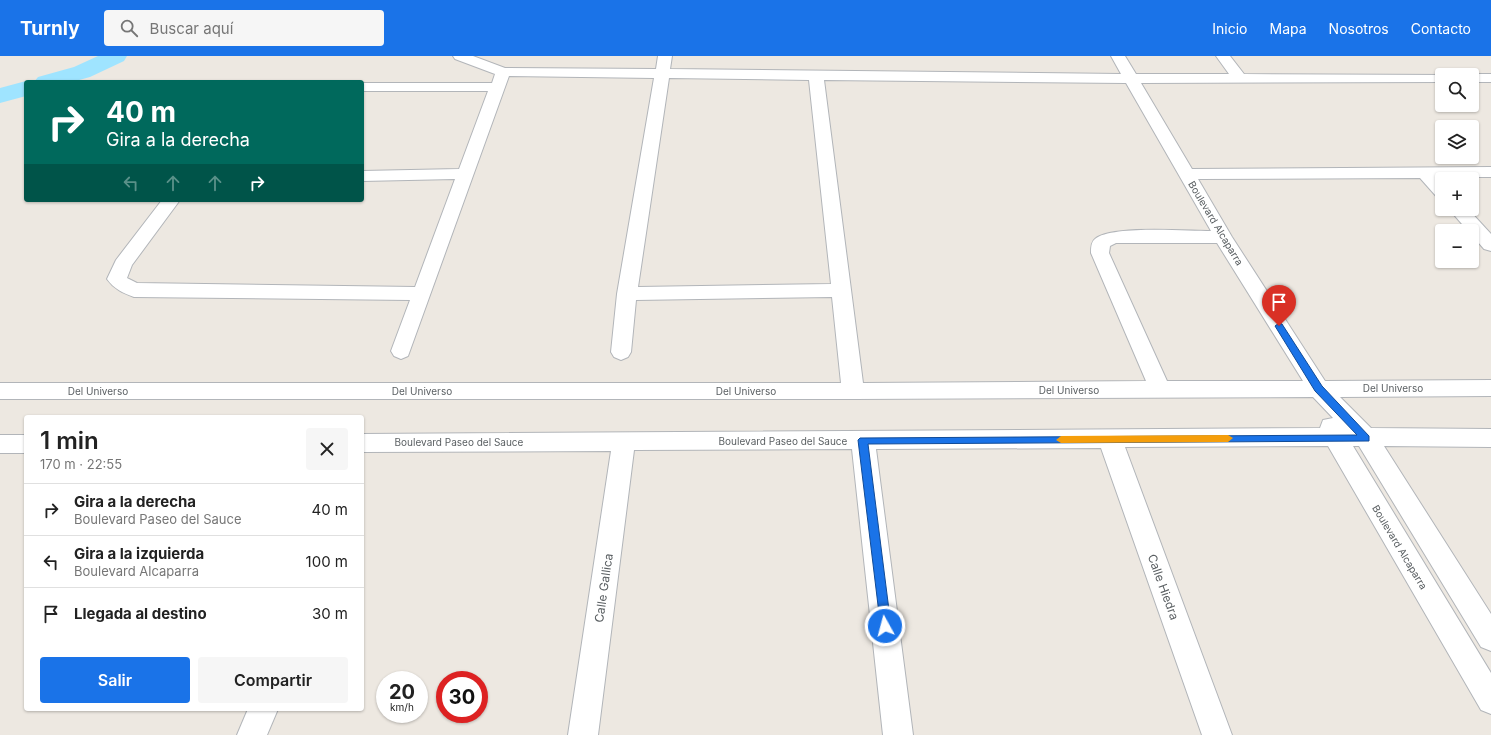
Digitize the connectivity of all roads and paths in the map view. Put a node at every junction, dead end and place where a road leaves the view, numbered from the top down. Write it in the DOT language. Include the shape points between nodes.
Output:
graph roads {
  1 [pos="460,56"];
  2 [pos="665,56"];
  3 [pos="1118,56"];
  4 [pos="1222,56"];
  5 [pos="662,74"];
  6 [pos="816,74"];
  7 [pos="1131,78"];
  8 [pos="1239,78"];
  9 [pos="1435,78"];
  10 [pos="1479,78"];
  11 [pos="1491,78"];
  12 [pos="500,79"];
  13 [pos="364,87"];
  14 [pos="1424,172"];
  15 [pos="1491,172"];
  16 [pos="466,174"];
  17 [pos="1187,174"];
  18 [pos="364,176"];
  19 [pos="1435,184"];
  20 [pos="170,202"];
  21 [pos="1464,216"];
  22 [pos="1223,237"];
  23 [pos="1491,245"];
  24 [pos="840,290"];
  25 [pos="422,294"];
  26 [pos="627,294"];
  27 [pos="401,351"];
  28 [pos="621,352"];
  29 [pos="1491,388"];
  30 [pos="1160,389"];
  31 [pos="1319,389"];
  32 [pos="0,391"];
  33 [pos="853,391"];
  34 [pos="1335,438"];
  35 [pos="1366,438"];
  36 [pos="1491,438"];
  37 [pos="863,440"];
  38 [pos="1110,440"];
  39 [pos="624,441"];
  40 [pos="0,444"];
  41 [pos="24,444"];
  42 [pos="364,448"];
  43 [pos="1491,638"];
  44 [pos="1491,700"];
  45 [pos="262,711"];
  46 [pos="252,735"];
  47 [pos="583,735"];
  48 [pos="898,735"];
  49 [pos="1216,735"];
  1 -- 12 [label="street"];
  2 -- 5 [label="street"];
  3 -- 7 [label="street, Boulevard Alcaparra"];
  4 -- 8 [label="street"];
  5 -- 6 [label="street"];
  5 -- 12 [label="street"];
  5 -- 26 [label="street"];
  6 -- 7 [label="street"];
  6 -- 24 [label="street"];
  7 -- 8 [label="street"];
  7 -- 17 [label="street, Boulevard Alcaparra"];
  8 -- 9 [label="street"];
  10 -- 11 [label="street"];
  12 -- 13 [label="street"];
  12 -- 16 [label="street"];
  14 -- 15 [label="street"];
  14 -- 17 [label="street"];
  14 -- 19 [label="street"];
  16 -- 18 [label="street"];
  16 -- 25 [label="street"];
  17 -- 22 [label="street, Boulevard Alcaparra"];
  20 -- 25 [label="street" via="123,264 117,279 134,290"];
  21 -- 23 [label="street"];
  22 -- 30 [label="street" via="1113,237 1101,243 1099,247"];
  22 -- 31 [label="street, Boulevard Alcaparra"];
  24 -- 26 [label="street"];
  24 -- 33 [label="street"];
  25 -- 27 [label="street"];
  26 -- 28 [label="street"];
  29 -- 31 [label="street, Del Universo"];
  30 -- 31 [label="street, Del Universo"];
  30 -- 33 [label="street, Del Universo"];
  31 -- 34 [label="street, Boulevard Alcaparra"];
  31 -- 35 [label="street, Boulevard Alcaparra"];
  32 -- 33 [label="street, Del Universo"];
  34 -- 35 [label="street, Boulevard Paseo del Sauce"];
  34 -- 38 [label="street, Boulevard Paseo del Sauce"];
  34 -- 44 [label="street, Boulevard Alcaparra"];
  35 -- 36 [label="street, Boulevard Paseo del Sauce"];
  35 -- 43 [label="street, Boulevard Alcaparra"];
  37 -- 38 [label="street, Boulevard Paseo del Sauce"];
  37 -- 39 [label="street, Boulevard Paseo del Sauce"];
  37 -- 48 [label="street"];
  38 -- 49 [label="street, Calle Hiedra"];
  39 -- 42 [label="street, Boulevard Paseo del Sauce"];
  39 -- 47 [label="street, Calle Gallica"];
  40 -- 41 [label="street"];
  45 -- 46 [label="street"];
}
